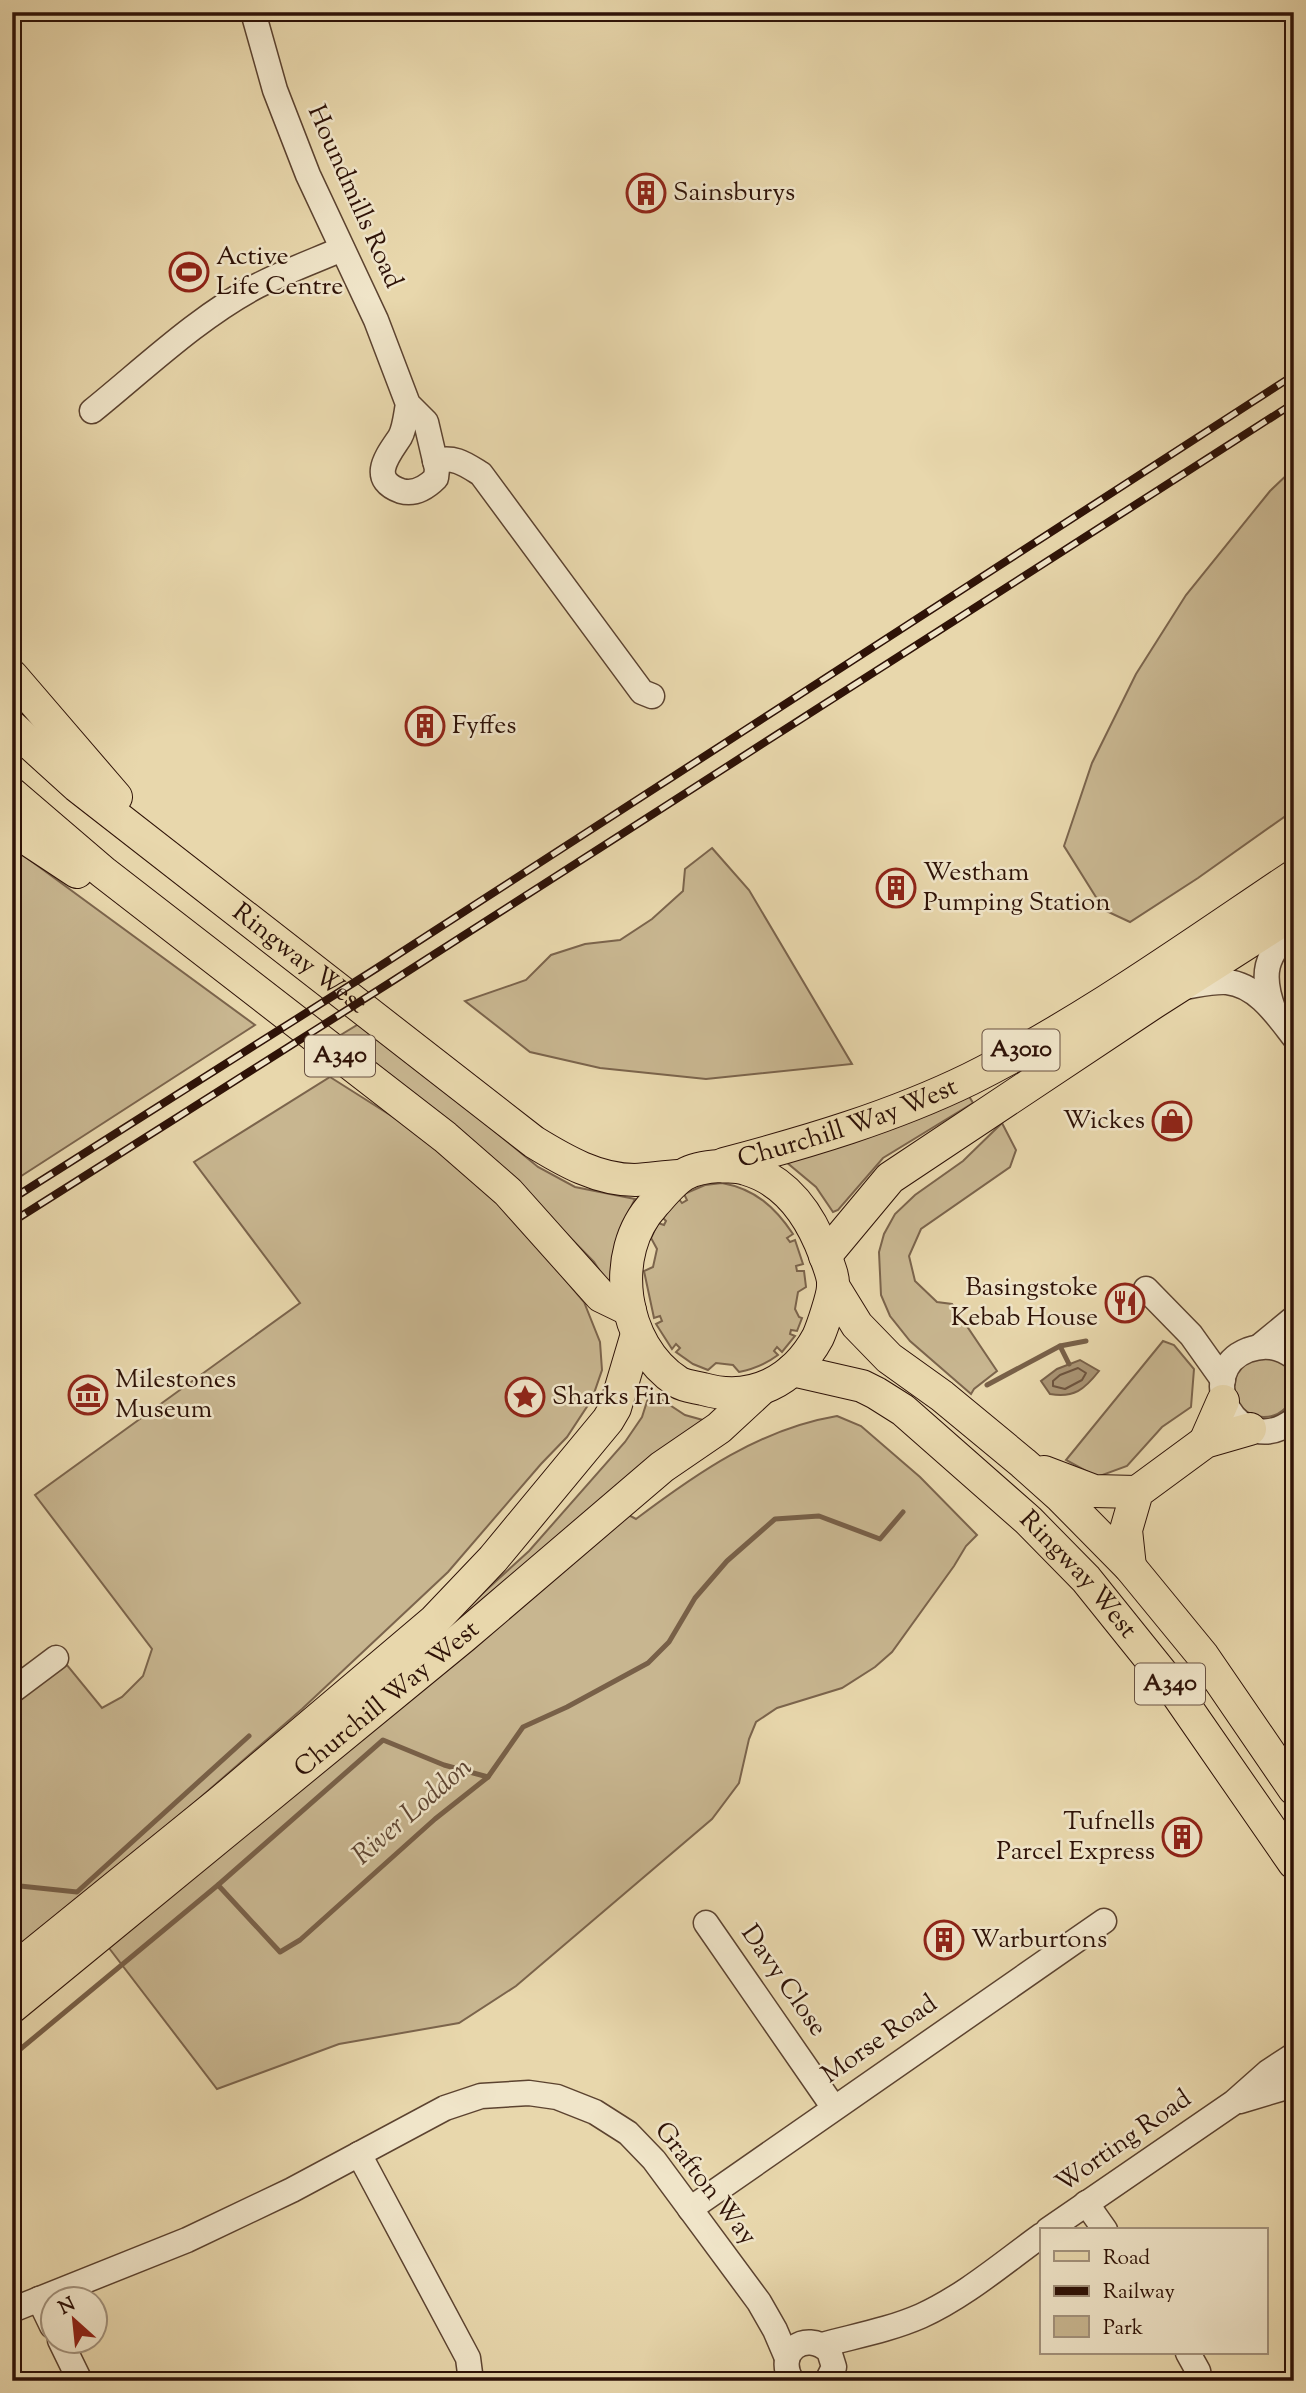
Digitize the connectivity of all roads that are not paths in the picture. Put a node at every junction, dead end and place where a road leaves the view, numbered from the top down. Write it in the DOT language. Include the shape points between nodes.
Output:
graph roads {
  1 [pos="253,12"];
  2 [pos="342,249"];
  3 [pos="408,404"];
  4 [pos="92,411"];
  5 [pos="435,461"];
  6 [pos="12,676"];
  7 [pos="652,696"];
  8 [pos="12,727"];
  9 [pos="12,794"];
  10 [pos="12,829"];
  11 [pos="172,859"];
  12 [pos="1294,876"];
  13 [pos="1294,912"];
  14 [pos="1294,928"];
  15 [pos="239,979"];
  16 [pos="1175,988"];
  17 [pos="1274,1011"];
  18 [pos="1294,1037"];
  19 [pos="720,1166"];
  20 [pos="679,1176"];
  21 [pos="825,1256"];
  22 [pos="834,1286"];
  23 [pos="1146,1289"];
  24 [pos="1294,1318"];
  25 [pos="634,1322"];
  26 [pos="1191,1335"];
  27 [pos="1250,1350"];
  28 [pos="1294,1357"];
  29 [pos="792,1370"];
  30 [pos="1223,1390"];
  31 [pos="759,1391"];
  32 [pos="1294,1420"];
  33 [pos="1250,1429"];
  34 [pos="1205,1442"];
  35 [pos="1023,1463"];
  36 [pos="1137,1492"];
  37 [pos="1129,1567"];
  38 [pos="56,1658"];
  39 [pos="12,1691"];
  40 [pos="1294,1789"];
  41 [pos="1294,1863"];
  42 [pos="1104,1921"];
  43 [pos="706,1923"];
  44 [pos="12,1970"];
  45 [pos="12,2007"];
  46 [pos="1294,2055"];
  47 [pos="1294,2082"];
  48 [pos="1233,2103"];
  49 [pos="834,2108"];
  50 [pos="359,2154"];
  51 [pos="1086,2203"];
  52 [pos="690,2209"];
  53 [pos="1051,2228"];
  54 [pos="1104,2228"];
  55 [pos="1040,2236"];
  56 [pos="77,2284"];
  57 [pos="38,2299"];
  58 [pos="759,2302"];
  59 [pos="12,2310"];
  60 [pos="67,2354"];
  61 [pos="1189,2354"];
  62 [pos="825,2366"];
  63 [pos="786,2373"];
  64 [pos="80,2381"];
  65 [pos="471,2381"];
  66 [pos="1200,2381"];
  1 -- 2 [label="street, Houndmills Road" via="275,90"];
  2 -- 3 [label="street, Houndmills Road"];
  2 -- 4 [label="street" via="238,298"];
  3 -- 5 [label="street, Houndmills Road" via="425,422"];
  3 -- 5 [label="street" via="402,435 384,460 385,476 392,487 412,492 436,478"];
  5 -- 7 [label="street" via="461,461 481,474 642,692"];
  6 -- 11 [label="main road"];
  8 -- 11 [label="main road, Ringway West / A340" via="77,786"];
  9 -- 15 [label="main road, Ringway West / A340"];
  10 -- 15 [label="main road"];
  11 -- 20 [label="main road, Ringway West / A340" via="534,1142 600,1175 635,1180"];
  12 -- 19 [label="main road, Churchill Way West / A3010" via="1112,998 971,1078 829,1134"];
  13 -- 16 [label="main road, Churchill Way West / A3010"];
  14 -- 17 [label="street" via="1268,960 1266,990"];
  15 -- 25 [label="main road, Ringway West / A340" via="445,1137 508,1192 601,1296"];
  16 -- 17 [label="street" via="1224,982 1240,985"];
  16 -- 21 [label="main road, Churchill Way West / A3010" via="890,1178"];
  17 -- 18 [label="street"];
  19 -- 20 [label="main road"];
  19 -- 21 [label="main road" via="746,1169 785,1189 813,1225"];
  20 -- 25 [label="main road" via="644,1214 634,1234 626,1273"];
  21 -- 22 [label="main road"];
  22 -- 29 [label="main road" via="816,1341"];
  22 -- 35 [label="main road, Ringway West / A340" via="857,1325 889,1358"];
  23 -- 26 [label="street"];
  24 -- 27 [label="street"];
  25 -- 31 [label="main road" via="650,1355 679,1382 716,1393"];
  25 -- 44 [label="main road, Churchill Way West" via="615,1408 608,1420 493,1559 433,1621 218,1804"];
  26 -- 27 [label="street" via="1209,1344"];
  26 -- 30 [label="street"];
  27 -- 28 [label="street" via="1269,1346"];
  27 -- 30 [label="street" via="1229,1363"];
  29 -- 31 [label="main road"];
  29 -- 41 [label="main road, Ringway West / A340" via="862,1386 903,1410 1028,1520 1086,1579 1168,1681"];
  30 -- 33 [label="street" via="1228,1411"];
  30 -- 34 [label="main road"];
  31 -- 45 [label="main road, Churchill Way West"];
  32 -- 33 [label="street" via="1277,1430"];
  33 -- 34 [label="main road"];
  34 -- 36 [label="main road"];
  35 -- 36 [label="main road" via="1094,1491"];
  35 -- 37 [label="main road, Ringway West / A340"];
  36 -- 37 [label="main road" via="1126,1530"];
  37 -- 40 [label="main road, Ringway West / A340" via="1203,1656"];
  38 -- 39 [label="street"];
  42 -- 49 [label="street, Morse Road"];
  43 -- 49 [label="street, Davy Close"];
  46 -- 48 [label="street, Worting Road"];
  47 -- 48 [label="street, Worting Road"];
  48 -- 51 [label="street, Worting Road"];
  49 -- 52 [label="street, Morse Road"];
  50 -- 52 [label="street, Grafton Way" via="445,2108 481,2096 529,2092 595,2112 628,2133"];
  50 -- 56 [label="street, Grafton Way" via="187,2240"];
  50 -- 65 [label="street" via="468,2358"];
  51 -- 53 [label="street, Worting Road"];
  51 -- 54 [label="street"];
  52 -- 58 [label="street, Grafton Way"];
  55 -- 62 [label="street" via="969,2288"];
  57 -- 59 [label="street, Grafton Way"];
  58 -- 62 [label="street, Grafton Way"];
  58 -- 63 [label="street, Grafton Way" via="775,2330"];
  60 -- 64 [label="street"];
  61 -- 66 [label="street"];
  62 -- 63 [label="street" via="797,2345"];
}
